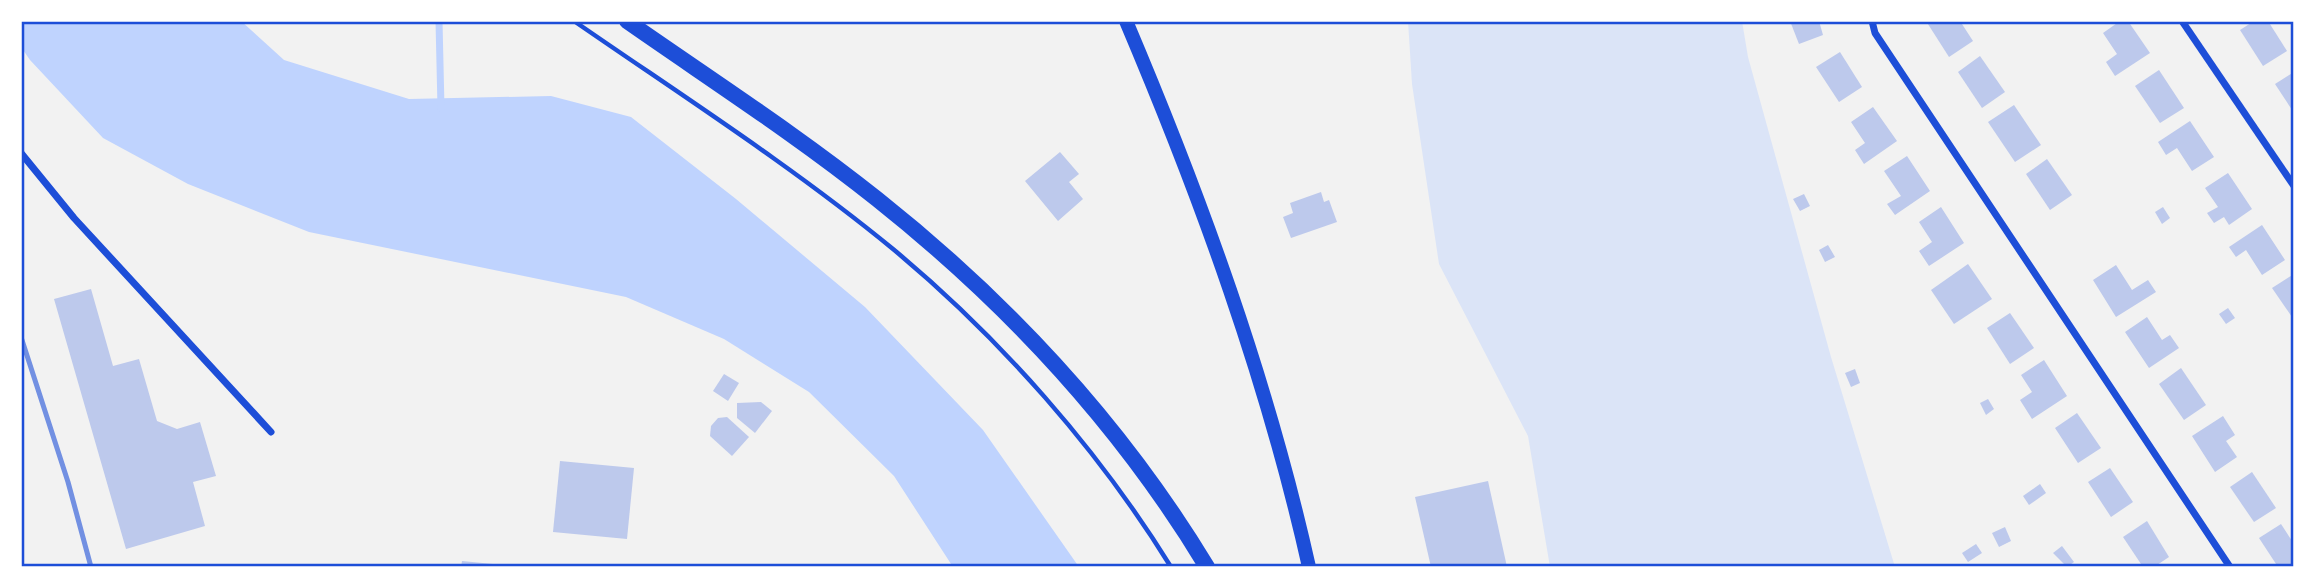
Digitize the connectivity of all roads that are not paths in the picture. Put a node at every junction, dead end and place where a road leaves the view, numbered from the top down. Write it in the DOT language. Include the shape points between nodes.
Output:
graph roads {
  1 [pos="626,21"];
  2 [pos="1126,21"];
  3 [pos="1872,21"];
  4 [pos="2182,21"];
  5 [pos="21,153"];
  6 [pos="2294,186"];
  7 [pos="271,432"];
  8 [pos="1207,567"];
  9 [pos="1309,567"];
  10 [pos="2230,567"];
  1 -- 8 [label="main road" via="830,164 904,220 980,287 1059,366 1113,429"];
  2 -- 9 [label="main road" via="1237,311"];
  3 -- 10 [label="street" via="1875,33"];
  4 -- 6 [label="street"];
  5 -- 7 [label="street" via="74,218"];
}
